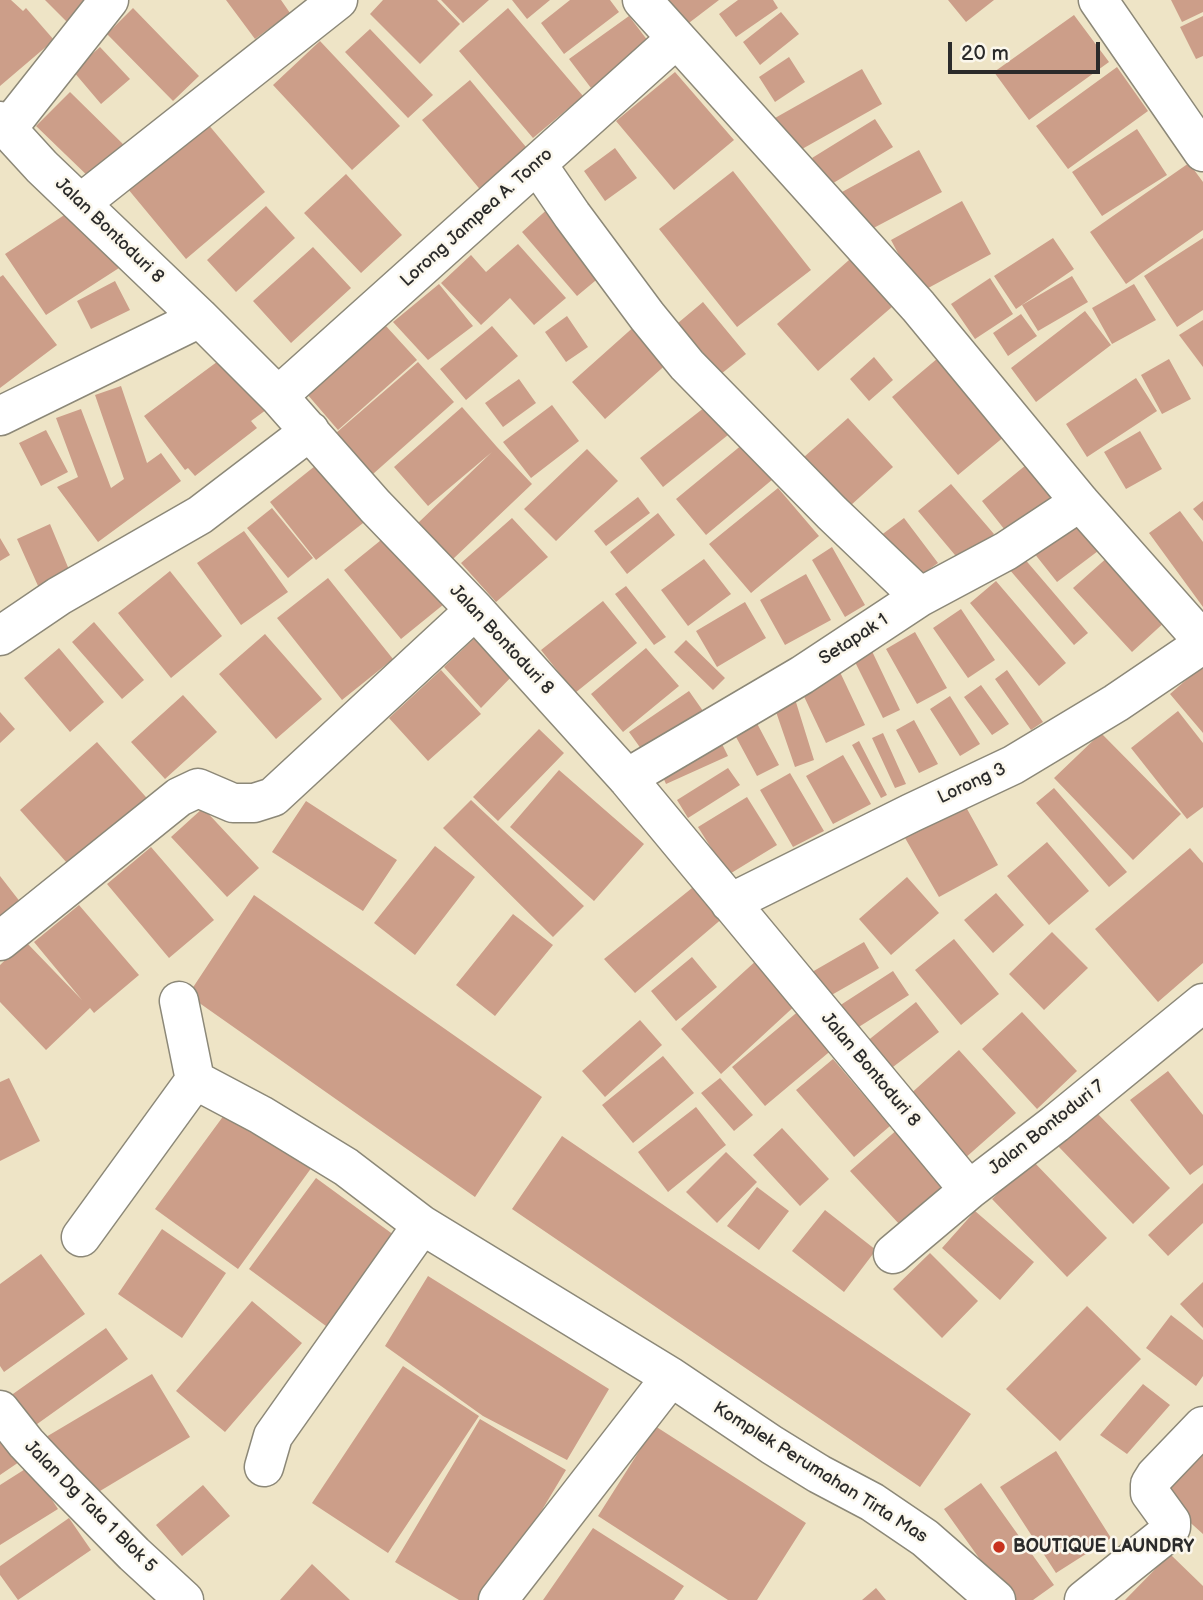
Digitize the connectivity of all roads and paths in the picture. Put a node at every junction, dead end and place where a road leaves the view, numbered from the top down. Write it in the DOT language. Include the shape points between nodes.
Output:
graph roads {
  1 [pos="109,0"];
  2 [pos="338,0"];
  3 [pos="642,0"];
  4 [pos="1098,0"];
  5 [pos="676,39"];
  6 [pos="4,125"];
  7 [pos="1203,152"];
  8 [pos="537,164"];
  9 [pos="80,203"];
  10 [pos="200,318"];
  11 [pos="278,397"];
  12 [pos="0,416"];
  13 [pos="310,432"];
  14 [pos="1080,502"];
  15 [pos="920,597"];
  16 [pos="475,610"];
  17 [pos="0,636"];
  18 [pos="1203,643"];
  19 [pos="627,778"];
  20 [pos="730,903"];
  21 [pos="0,941"];
  22 [pos="179,1001"];
  23 [pos="1203,1003"];
  24 [pos="195,1080"];
  25 [pos="969,1190"];
  26 [pos="422,1225"];
  27 [pos="80,1237"];
  28 [pos="893,1254"];
  29 [pos="671,1377"];
  30 [pos="0,1410"];
  31 [pos="1203,1426"];
  32 [pos="264,1467"];
  33 [pos="184,1600"];
  34 [pos="498,1600"];
  35 [pos="996,1600"];
  36 [pos="1084,1600"];
  1 -- 6 [label="street"];
  2 -- 9 [label="street"];
  3 -- 5 [label="street"];
  4 -- 7 [label="street"];
  5 -- 8 [label="street, Lorong Jampea A. Tonro"];
  5 -- 14 [label="street" via="918,306"];
  6 -- 9 [label="street, Jalan Bontoduri 8"];
  8 -- 11 [label="street, Lorong Jampea A. Tonro"];
  8 -- 15 [label="street" via="687,365"];
  9 -- 10 [label="street, Jalan Bontoduri 8"];
  10 -- 11 [label="street, Jalan Bontoduri 8"];
  10 -- 12 [label="street"];
  11 -- 13 [label="street, Jalan Bontoduri 8"];
  13 -- 16 [label="street, Jalan Bontoduri 8"];
  13 -- 17 [label="street" via="200,515"];
  14 -- 15 [label="street, Setapak 1" via="1006,551"];
  14 -- 18 [label="street"];
  15 -- 19 [label="street, Setapak 1" via="802,675"];
  16 -- 19 [label="street, Jalan Bontoduri 8"];
  16 -- 21 [label="street" via="273,797 233,803 198,788 179,797"];
  18 -- 20 [label="street, Lorong 3" via="1013,765"];
  19 -- 20 [label="street, Jalan Bontoduri 8"];
  20 -- 25 [label="street, Jalan Bontoduri 8"];
  22 -- 24 [label="street"];
  23 -- 25 [label="street, Jalan Bontoduri 7"];
  24 -- 26 [label="street, Komplek Perumahan Tirta Mas" via="345,1167"];
  24 -- 27 [label="street"];
  25 -- 28 [label="street, Jalan Bontoduri 7"];
  26 -- 29 [label="street, Komplek Perumahan Tirta Mas"];
  26 -- 32 [label="street" via="273,1436"];
  29 -- 34 [label="street"];
  29 -- 35 [label="street, Komplek Perumahan Tirta Mas" via="772,1445 883,1509 925,1538"];
  30 -- 33 [label="street, Jalan Dg Tata 1 Blok 5" via="63,1482"];
  31 -- 36 [label="street" via="1150,1484 1150,1493 1171,1527"];
}
